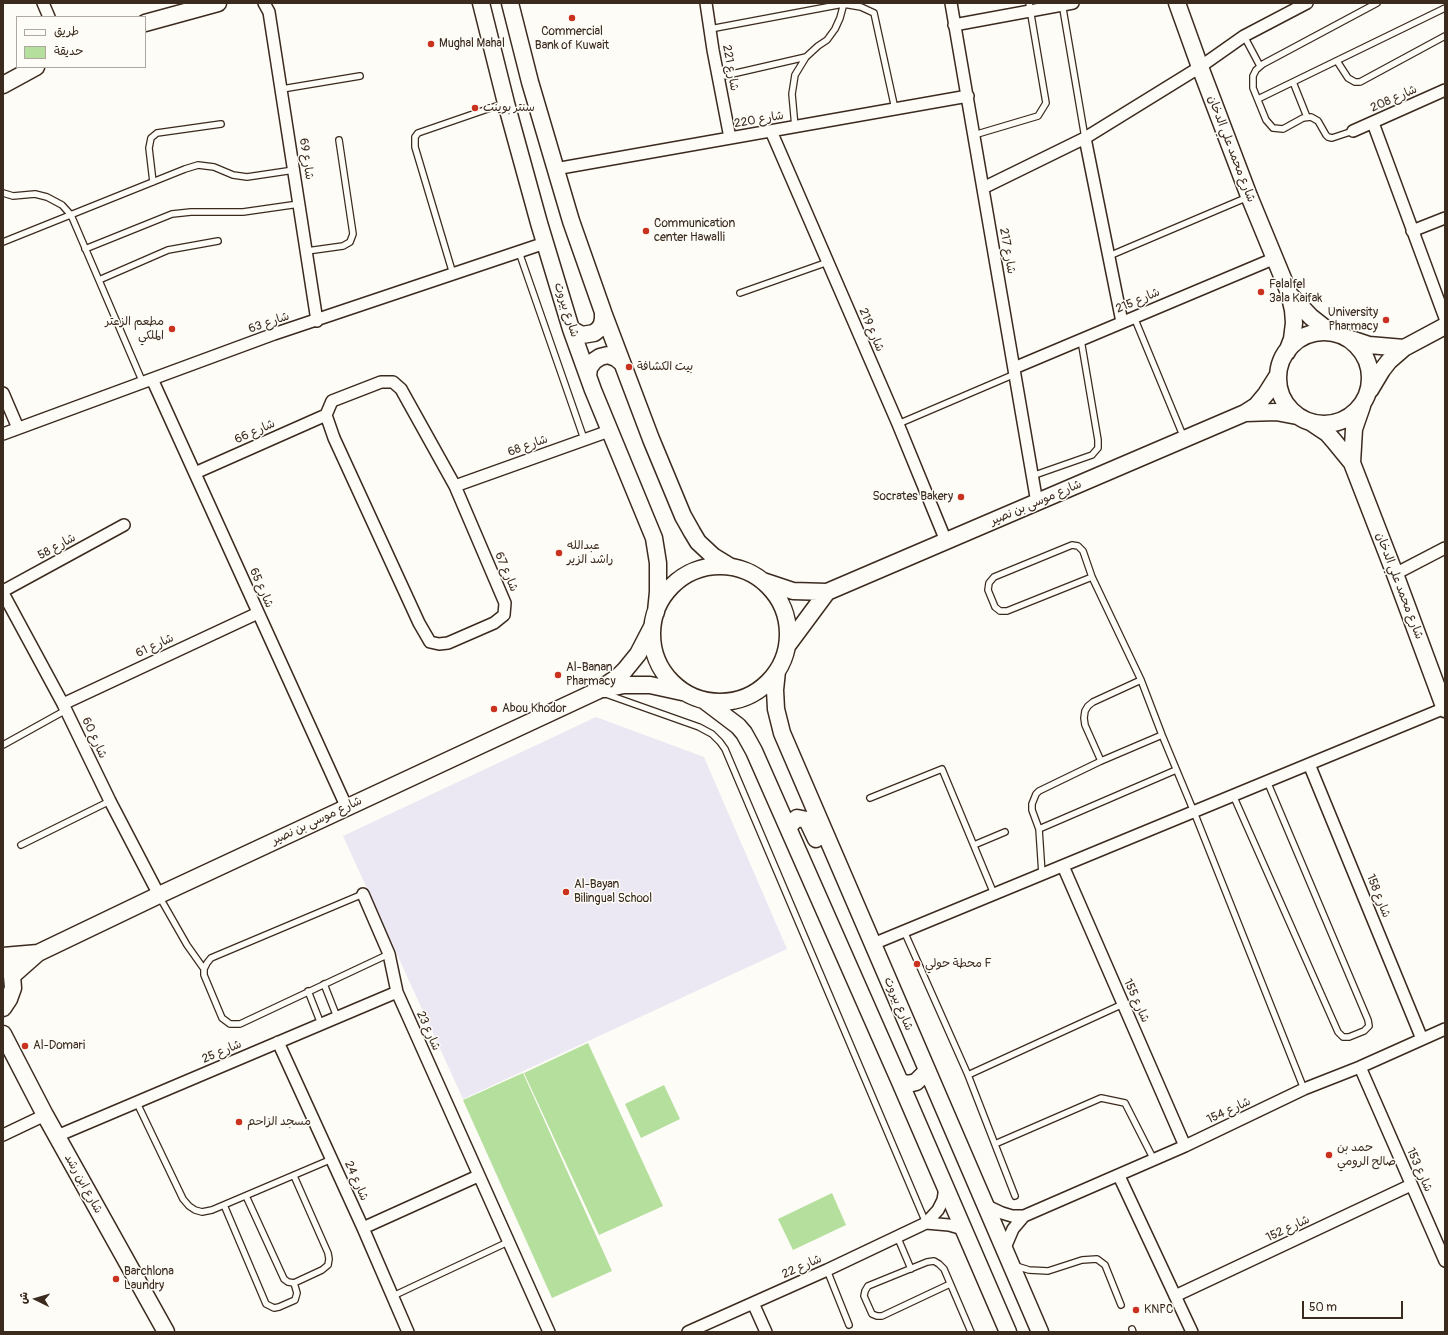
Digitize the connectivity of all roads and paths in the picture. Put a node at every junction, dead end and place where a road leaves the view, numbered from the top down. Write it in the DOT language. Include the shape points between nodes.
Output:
graph roads {
  1 [pos="43,3"];
  2 [pos="218,3"];
  3 [pos="264,3"];
  4 [pos="481,3"];
  5 [pos="510,3"];
  6 [pos="706,3"];
  7 [pos="951,3"];
  8 [pos="1178,3"];
  9 [pos="1307,3"];
  10 [pos="1377,3"];
  11 [pos="844,4"];
  12 [pos="1066,4"];
  13 [pos="1030,7"];
  14 [pos="1445,8"];
  15 [pos="49,16"];
  16 [pos="146,23"];
  17 [pos="954,25"];
  18 [pos="710,28"];
  19 [pos="1244,36"];
  20 [pos="1445,36"];
  21 [pos="806,57"];
  22 [pos="1337,61"];
  23 [pos="1260,66"];
  24 [pos="1200,67"];
  25 [pos="34,68"];
  26 [pos="360,76"];
  27 [pos="719,77"];
  28 [pos="1293,82"];
  29 [pos="3,85"];
  30 [pos="282,89"];
  31 [pos="1445,90"];
  32 [pos="968,96"];
  33 [pos="1258,99"];
  34 [pos="506,103"];
  35 [pos="895,109"];
  36 [pos="1307,117"];
  37 [pos="1373,123"];
  38 [pos="221,124"];
  39 [pos="795,127"];
  40 [pos="771,131"];
  41 [pos="1352,131"];
  42 [pos="974,136"];
  43 [pos="730,138"];
  44 [pos="1085,138"];
  45 [pos="339,140"];
  46 [pos="555,169"];
  47 [pos="294,170"];
  48 [pos="152,182"];
  49 [pos="983,188"];
  50 [pos="3,193"];
  51 [pos="1249,196"];
  52 [pos="299,204"];
  53 [pos="71,216"];
  54 [pos="1445,218"];
  55 [pos="1412,231"];
  56 [pos="218,241"];
  57 [pos="3,242"];
  58 [pos="545,243"];
  59 [pos="85,249"];
  60 [pos="307,251"];
  61 [pos="519,252"];
  62 [pos="1108,256"];
  63 [pos="1273,258"];
  64 [pos="828,262"];
  65 [pos="454,274"];
  66 [pos="99,280"];
  67 [pos="740,293"];
  68 [pos="1289,293"];
  69 [pos="603,312"];
  70 [pos="1134,317"];
  71 [pos="1445,318"];
  72 [pos="317,321"];
  73 [pos="1122,322"];
  74 [pos="1445,326"];
  75 [pos="571,329"];
  76 [pos="1337,334"];
  77 [pos="1081,340"];
  78 [pos="1404,348"];
  79 [pos="1287,352"];
  80 [pos="622,363"];
  81 [pos="1014,371"];
  82 [pos="1278,375"];
  83 [pos="588,376"];
  84 [pos="147,381"];
  85 [pos="3,393"];
  86 [pos="1366,399"];
  87 [pos="1245,413"];
  88 [pos="326,415"];
  89 [pos="1297,416"];
  90 [pos="898,424"];
  91 [pos="1312,424"];
  92 [pos="18,428"];
  93 [pos="609,430"];
  94 [pos="3,434"];
  95 [pos="584,439"];
  96 [pos="1185,439"];
  97 [pos="1352,463"];
  98 [pos="195,473"];
  99 [pos="1032,476"];
  100 [pos="455,486"];
  101 [pos="1037,503"];
  102 [pos="124,525"];
  103 [pos="946,541"];
  104 [pos="1445,548"];
  105 [pos="731,567"];
  106 [pos="1395,574"];
  107 [pos="1092,577"];
  108 [pos="762,581"];
  109 [pos="3,592"];
  110 [pos="827,592"];
  111 [pos="258,613"];
  112 [pos="654,619"];
  113 [pos="787,646"];
  114 [pos="777,671"];
  115 [pos="1141,680"];
  116 [pos="597,691"];
  117 [pos="683,692"];
  118 [pos="705,701"];
  119 [pos="65,707"];
  120 [pos="1445,708"];
  121 [pos="1162,735"];
  122 [pos="3,745"];
  123 [pos="1101,761"];
  124 [pos="1309,764"];
  125 [pos="1176,770"];
  126 [pos="1267,782"];
  127 [pos="1233,796"];
  128 [pos="870,798"];
  129 [pos="110,801"];
  130 [pos="347,808"];
  131 [pos="1194,812"];
  132 [pos="788,827"];
  133 [pos="1040,829"];
  134 [pos="1005,832"];
  135 [pos="21,845"];
  136 [pos="974,845"];
  137 [pos="1063,866"];
  138 [pos="1042,875"];
  139 [pos="362,894"];
  140 [pos="994,894"];
  141 [pos="159,895"];
  142 [pos="864,923"];
  143 [pos="904,931"];
  144 [pos="873,944"];
  145 [pos="38,953"];
  146 [pos="389,954"];
  147 [pos="3,956"];
  148 [pos="3,960"];
  149 [pos="204,969"];
  150 [pos="12,976"];
  151 [pos="324,984"];
  152 [pos="308,991"];
  153 [pos="397,992"];
  154 [pos="1123,1004"];
  155 [pos="3,1008"];
  156 [pos="337,1017"];
  157 [pos="321,1024"];
  158 [pos="1445,1029"];
  159 [pos="3,1034"];
  160 [pos="1422,1039"];
  161 [pos="278,1042"];
  162 [pos="1360,1067"];
  163 [pos="927,1071"];
  164 [pos="968,1075"];
  165 [pos="900,1082"];
  166 [pos="1304,1089"];
  167 [pos="137,1103"];
  168 [pos="45,1115"];
  169 [pos="3,1135"];
  170 [pos="57,1136"];
  171 [pos="995,1144"];
  172 [pos="1185,1146"];
  173 [pos="332,1159"];
  174 [pos="1154,1160"];
  175 [pos="294,1176"];
  176 [pos="478,1176"];
  177 [pos="1119,1176"];
  178 [pos="1411,1185"];
  179 [pos="945,1187"];
  180 [pos="246,1196"];
  181 [pos="1016,1196"];
  182 [pos="224,1205"];
  183 [pos="984,1205"];
  184 [pos="1024,1216"];
  185 [pos="926,1223"];
  186 [pos="363,1228"];
  187 [pos="964,1229"];
  188 [pos="897,1236"];
  189 [pos="508,1242"];
  190 [pos="1007,1256"];
  191 [pos="1445,1261"];
  192 [pos="911,1269"];
  193 [pos="827,1270"];
  194 [pos="294,1283"];
  195 [pos="950,1284"];
  196 [pos="393,1296"];
  197 [pos="1175,1296"];
  198 [pos="753,1303"];
  199 [pos="1122,1305"];
  200 [pos="849,1325"];
  201 [pos="166,1332"];
  202 [pos="408,1332"];
  203 [pos="549,1332"];
  204 [pos="688,1332"];
  205 [pos="766,1332"];
  206 [pos="971,1332"];
  207 [pos="1008,1332"];
  208 [pos="1040,1332"];
  209 [pos="1192,1332"];
  1 -- 15 [label="street"];
  2 -- 16 [label="main road"];
  3 -- 30 [label="street, شارع 69" via="269,12"];
  4 -- 34 [label="main road, شارع بيروت"];
  5 -- 46 [label="main road"];
  6 -- 18 [label="street, شارع 221"];
  7 -- 17 [label="street, شارع 217"];
  8 -- 24 [label="main road, شارع محمد علي الدخان"];
  9 -- 19 [label="street"];
  10 -- 23 [label="lane"];
  11 -- 18 [label="lane"];
  11 -- 21 [label="lane" via="835,29 827,40"];
  11 -- 35 [label="lane" via="861,7 874,13"];
  12 -- 13 [label="street"];
  12 -- 44 [label="lane"];
  13 -- 17 [label="street"];
  13 -- 42 [label="lane" via="1046,103 1038,116"];
  14 -- 22 [label="lane"];
  17 -- 32 [label="street, شارع 217"];
  18 -- 27 [label="street, شارع 221"];
  19 -- 23 [label="lane"];
  19 -- 24 [label="street"];
  20 -- 22 [label="lane" via="1360,82 1348,78"];
  21 -- 27 [label="lane"];
  21 -- 39 [label="lane" via="795,75 792,94"];
  22 -- 28 [label="lane"];
  23 -- 33 [label="lane" via="1252,82"];
  24 -- 44 [label="street"];
  24 -- 51 [label="main road, شارع محمد علي الدخان"];
  25 -- 29 [label="main road"];
  26 -- 30 [label="lane"];
  27 -- 43 [label="street, شارع 221"];
  28 -- 33 [label="lane"];
  28 -- 36 [label="lane"];
  30 -- 47 [label="street, شارع 69"];
  31 -- 37 [label="street, شارع 208"];
  32 -- 35 [label="street, شارع 220"];
  32 -- 42 [label="street, شارع 217"];
  33 -- 36 [label="lane" via="1266,120 1273,128 1283,129"];
  34 -- 58 [label="main road, شارع بيروت"];
  34 -- 65 [label="lane" via="418,133 415,137"];
  35 -- 39 [label="street, شارع 220"];
  36 -- 41 [label="lane" via="1318,121 1328,137"];
  37 -- 41 [label="street, شارع 208"];
  37 -- 55 [label="street"];
  38 -- 48 [label="lane" via="157,133 151,138 149,148"];
  39 -- 40 [label="street, شارع 220"];
  40 -- 43 [label="street, شارع 220"];
  40 -- 64 [label="street, شارع 219"];
  42 -- 49 [label="street, شارع 217"];
  43 -- 46 [label="street, شارع 220"];
  44 -- 49 [label="street"];
  44 -- 62 [label="street"];
  45 -- 60 [label="lane" via="353,234 350,242 343,246"];
  46 -- 69 [label="main road"];
  47 -- 48 [label="lane" via="247,177 198,165"];
  47 -- 52 [label="street, شارع 69"];
  48 -- 53 [label="lane"];
  49 -- 81 [label="street, شارع 217"];
  50 -- 53 [label="lane" via="13,196 35,194 47,197 62,205"];
  51 -- 62 [label="lane"];
  51 -- 63 [label="main road, شارع محمد علي الدخان"];
  52 -- 59 [label="lane" via="243,212 172,214"];
  52 -- 60 [label="street, شارع 69"];
  53 -- 57 [label="lane"];
  53 -- 59 [label="lane"];
  54 -- 55 [label="street"];
  55 -- 71 [label="street"];
  56 -- 66 [label="lane" via="168,250"];
  58 -- 61 [label="street, شارع 63"];
  58 -- 75 [label="main road, شارع بيروت"];
  59 -- 66 [label="lane"];
  60 -- 72 [label="street, شارع 69"];
  61 -- 65 [label="street, شارع 63"];
  61 -- 95 [label="lane"];
  62 -- 73 [label="street"];
  63 -- 68 [label="main road, شارع محمد علي الدخان"];
  63 -- 70 [label="street, شارع 215"];
  64 -- 67 [label="lane"];
  64 -- 90 [label="street, شارع 219"];
  65 -- 72 [label="street, شارع 63"];
  66 -- 84 [label="lane"];
  68 -- 76 [label="main road, شارع محمد علي الدخان" via="1311,317"];
  68 -- 79 [label="main road, شارع محمد علي الدخان" via="1294,323"];
  69 -- 75 [label="main road" via="602,324 594,333 582,335"];
  69 -- 80 [label="main road"];
  70 -- 73 [label="street, شارع 215"];
  70 -- 96 [label="lane"];
  72 -- 84 [label="street, شارع 63" via="274,334"];
  73 -- 77 [label="street, شارع 215"];
  74 -- 78 [label="main road"];
  75 -- 83 [label="main road, شارع بيروت"];
  76 -- 78 [label="main road" via="1369,345"];
  76 -- 79 [label="main road" via="1316,332 1302,337"];
  76 -- 86 [label="main road" via="1355,343 1364,353 1371,379"];
  77 -- 81 [label="street, شارع 215"];
  77 -- 99 [label="lane" via="1098,448 1092,455"];
  78 -- 86 [label="main road" via="1382,370"];
  79 -- 82 [label="main road" via="1282,359"];
  80 -- 83 [label="main road" via="608,355 600,357 589,368"];
  80 -- 105 [label="main road" via="686,524 698,542 713,556"];
  81 -- 90 [label="lane"];
  81 -- 99 [label="street, شارع 217"];
  82 -- 87 [label="main road, شارع موسى بن نصير" via="1263,398"];
  82 -- 89 [label="main road" via="1279,390 1286,405"];
  83 -- 93 [label="main road, شارع بيروت"];
  84 -- 92 [label="street, شارع 63"];
  84 -- 98 [label="street, شارع 65"];
  85 -- 92 [label="street"];
  86 -- 91 [label="main road" via="1353,415 1340,422"];
  86 -- 97 [label="main road, شارع محمد علي الدخان" via="1354,429"];
  87 -- 89 [label="main road, شارع موسى بن نصير" via="1276,412"];
  87 -- 96 [label="main road, شارع موسى بن نصير"];
  88 -- 98 [label="street, شارع 66"];
  88 -- 100 [label="street, شارع 67" via="332,401 381,382 393,382 401,389"];
  88 -- 100 [label="street, شارع 67" via="334,438 419,623 430,642 439,644 448,643 494,623 504,615 505,603"];
  89 -- 91 [label="main road"];
  90 -- 103 [label="street, شارع 219"];
  91 -- 97 [label="main road, شارع محمد علي الدخان" via="1327,434"];
  92 -- 94 [label="street, شارع 63"];
  93 -- 95 [label="street, شارع 68"];
  93 -- 112 [label="main road, شارع بيروت" via="654,538 658,563 658,592"];
  95 -- 100 [label="street, شارع 68"];
  96 -- 101 [label="main road, شارع موسى بن نصير"];
  97 -- 106 [label="main road, شارع محمد علي الدخان"];
  98 -- 111 [label="street, شارع 65"];
  99 -- 101 [label="street, شارع 217"];
  101 -- 103 [label="main road, شارع موسى بن نصير"];
  102 -- 109 [label="street, شارع 58"];
  103 -- 110 [label="main road, شارع موسى بن نصير"];
  104 -- 106 [label="street"];
  105 -- 108 [label="main road"];
  105 -- 112 [label="main road" via="704,568 680,580 662,600"];
  106 -- 120 [label="main road, شارع محمد علي الدخان"];
  107 -- 107 [label="lane" via="1083,551 1072,545 994,577 989,583 988,590 994,607 1000,611 1007,611"];
  107 -- 115 [label="lane"];
  108 -- 110 [label="main road, شارع موسى بن نصير" via="794,591"];
  108 -- 113 [label="main road" via="778,599 783,610 787,622"];
  109 -- 119 [label="street, شارع 60"];
  110 -- 113 [label="main road"];
  111 -- 119 [label="street, شارع 61"];
  111 -- 130 [label="street, شارع 65"];
  112 -- 116 [label="main road, شارع موسى بن نصير" via="632,662 618,677"];
  112 -- 117 [label="main road" via="652,642 656,657 662,670"];
  113 -- 114 [label="main road"];
  114 -- 118 [label="main road" via="761,688 746,697 728,702"];
  114 -- 142 [label="main road, شارع بيروت" via="775,700 779,726"];
  115 -- 121 [label="lane"];
  115 -- 123 [label="lane" via="1093,702 1085,711 1085,725"];
  116 -- 117 [label="main road, شارع موسى بن نصير" via="624,685 650,685"];
  116 -- 130 [label="main road, شارع موسى بن نصير"];
  116 -- 185 [label="lane" via="699,727 720,742"];
  117 -- 118 [label="main road"];
  118 -- 132 [label="main road" via="744,733"];
  119 -- 122 [label="lane"];
  119 -- 129 [label="street, شارع 60"];
  120 -- 124 [label="street"];
  121 -- 123 [label="lane"];
  121 -- 125 [label="lane"];
  123 -- 133 [label="lane" via="1039,790 1032,810"];
  124 -- 126 [label="street"];
  124 -- 160 [label="street, شارع 158"];
  125 -- 131 [label="lane"];
  125 -- 133 [label="lane"];
  126 -- 127 [label="street"];
  126 -- 127 [label="lane" via="1368,1020 1369,1026 1364,1031 1349,1037 1338,1032"];
  127 -- 131 [label="street"];
  128 -- 136 [label="lane" via="942,769"];
  129 -- 135 [label="lane"];
  129 -- 141 [label="street, شارع 60"];
  130 -- 141 [label="main road, شارع موسى بن نصير"];
  131 -- 137 [label="street"];
  131 -- 166 [label="lane"];
  132 -- 142 [label="main road" via="797,818 807,820 840,892"];
  132 -- 165 [label="main road"];
  133 -- 138 [label="lane"];
  134 -- 136 [label="lane"];
  136 -- 140 [label="lane"];
  137 -- 138 [label="street"];
  137 -- 154 [label="street, شارع 155"];
  138 -- 140 [label="street"];
  139 -- 146 [label="street, شارع 23"];
  139 -- 149 [label="lane" via="211,958"];
  140 -- 143 [label="street"];
  141 -- 145 [label="main road, شارع موسى بن نصير"];
  141 -- 149 [label="lane" via="187,946"];
  142 -- 144 [label="main road, شارع بيروت"];
  143 -- 144 [label="street"];
  143 -- 164 [label="lane"];
  144 -- 163 [label="main road, شارع بيروت"];
  145 -- 147 [label="main road, شارع موسى بن نصير"];
  145 -- 150 [label="main road, شارع موسى بن نصير"];
  146 -- 151 [label="lane"];
  146 -- 153 [label="street, شارع 23"];
  148 -- 150 [label="main road"];
  149 -- 152 [label="lane" via="204,975 222,1018 230,1024 240,1024"];
  150 -- 155 [label="main road" via="13,988"];
  151 -- 152 [label="lane"];
  151 -- 156 [label="lane"];
  152 -- 157 [label="lane"];
  153 -- 156 [label="street, شارع 25"];
  153 -- 176 [label="street, شارع 23"];
  154 -- 164 [label="lane"];
  154 -- 172 [label="street, شارع 155"];
  156 -- 157 [label="street, شارع 25"];
  157 -- 161 [label="street, شارع 25"];
  158 -- 160 [label="street, شارع 154"];
  159 -- 168 [label="main road, شارع ابن رشد"];
  160 -- 162 [label="street, شارع 154"];
  161 -- 167 [label="street, شارع 25"];
  161 -- 173 [label="street, شارع 24"];
  162 -- 166 [label="street, شارع 154"];
  162 -- 178 [label="street, شارع 153"];
  163 -- 165 [label="main road" via="916,1082"];
  163 -- 183 [label="main road, شارع بيروت"];
  164 -- 171 [label="lane"];
  165 -- 179 [label="main road"];
  166 -- 172 [label="street, شارع 154"];
  167 -- 170 [label="street, شارع 25"];
  167 -- 182 [label="lane" via="183,1199 189,1206 202,1212"];
  168 -- 169 [label="street"];
  168 -- 170 [label="main road, شارع ابن رشد"];
  170 -- 201 [label="main road, شارع ابن رشد"];
  171 -- 174 [label="lane" via="1101,1098 1125,1103"];
  171 -- 181 [label="lane"];
  172 -- 174 [label="street, شارع 154"];
  173 -- 175 [label="lane"];
  173 -- 186 [label="street, شارع 24"];
  174 -- 177 [label="street, شارع 154"];
  175 -- 180 [label="lane"];
  175 -- 194 [label="lane" via="329,1259 328,1265 322,1270"];
  176 -- 186 [label="street"];
  176 -- 189 [label="street, شارع 23"];
  177 -- 184 [label="street, شارع 154"];
  177 -- 197 [label="street"];
  178 -- 191 [label="street, شارع 153"];
  178 -- 197 [label="street, شارع 152"];
  179 -- 185 [label="street, شارع 22" via="938,1210"];
  179 -- 187 [label="main road"];
  180 -- 182 [label="lane"];
  180 -- 194 [label="lane" via="284,1279"];
  182 -- 194 [label="lane" via="266,1304 274,1308 295,1300 297,1293"];
  183 -- 184 [label="street, شارع 154" via="1012,1216"];
  183 -- 190 [label="main road, شارع بيروت"];
  184 -- 190 [label="street, شارع 154" via="1013,1229"];
  185 -- 187 [label="street, شارع 22"];
  185 -- 188 [label="street, شارع 22"];
  186 -- 196 [label="street, شارع 24"];
  187 -- 207 [label="main road"];
  188 -- 192 [label="lane"];
  188 -- 193 [label="street, شارع 22"];
  189 -- 196 [label="lane"];
  189 -- 203 [label="street, شارع 23"];
  190 -- 199 [label="lane" via="1017,1266 1029,1270 1048,1271 1082,1260 1097,1260 1105,1265"];
  190 -- 208 [label="main road, شارع بيروت"];
  192 -- 195 [label="lane" via="934,1261 944,1269"];
  192 -- 195 [label="lane" via="868,1286 864,1296 872,1314 882,1316"];
  193 -- 198 [label="street, شارع 22"];
  193 -- 200 [label="lane"];
  195 -- 206 [label="lane"];
  196 -- 202 [label="street, شارع 24"];
  197 -- 209 [label="street"];
  198 -- 204 [label="street, شارع 22"];
  198 -- 205 [label="street"];
}
